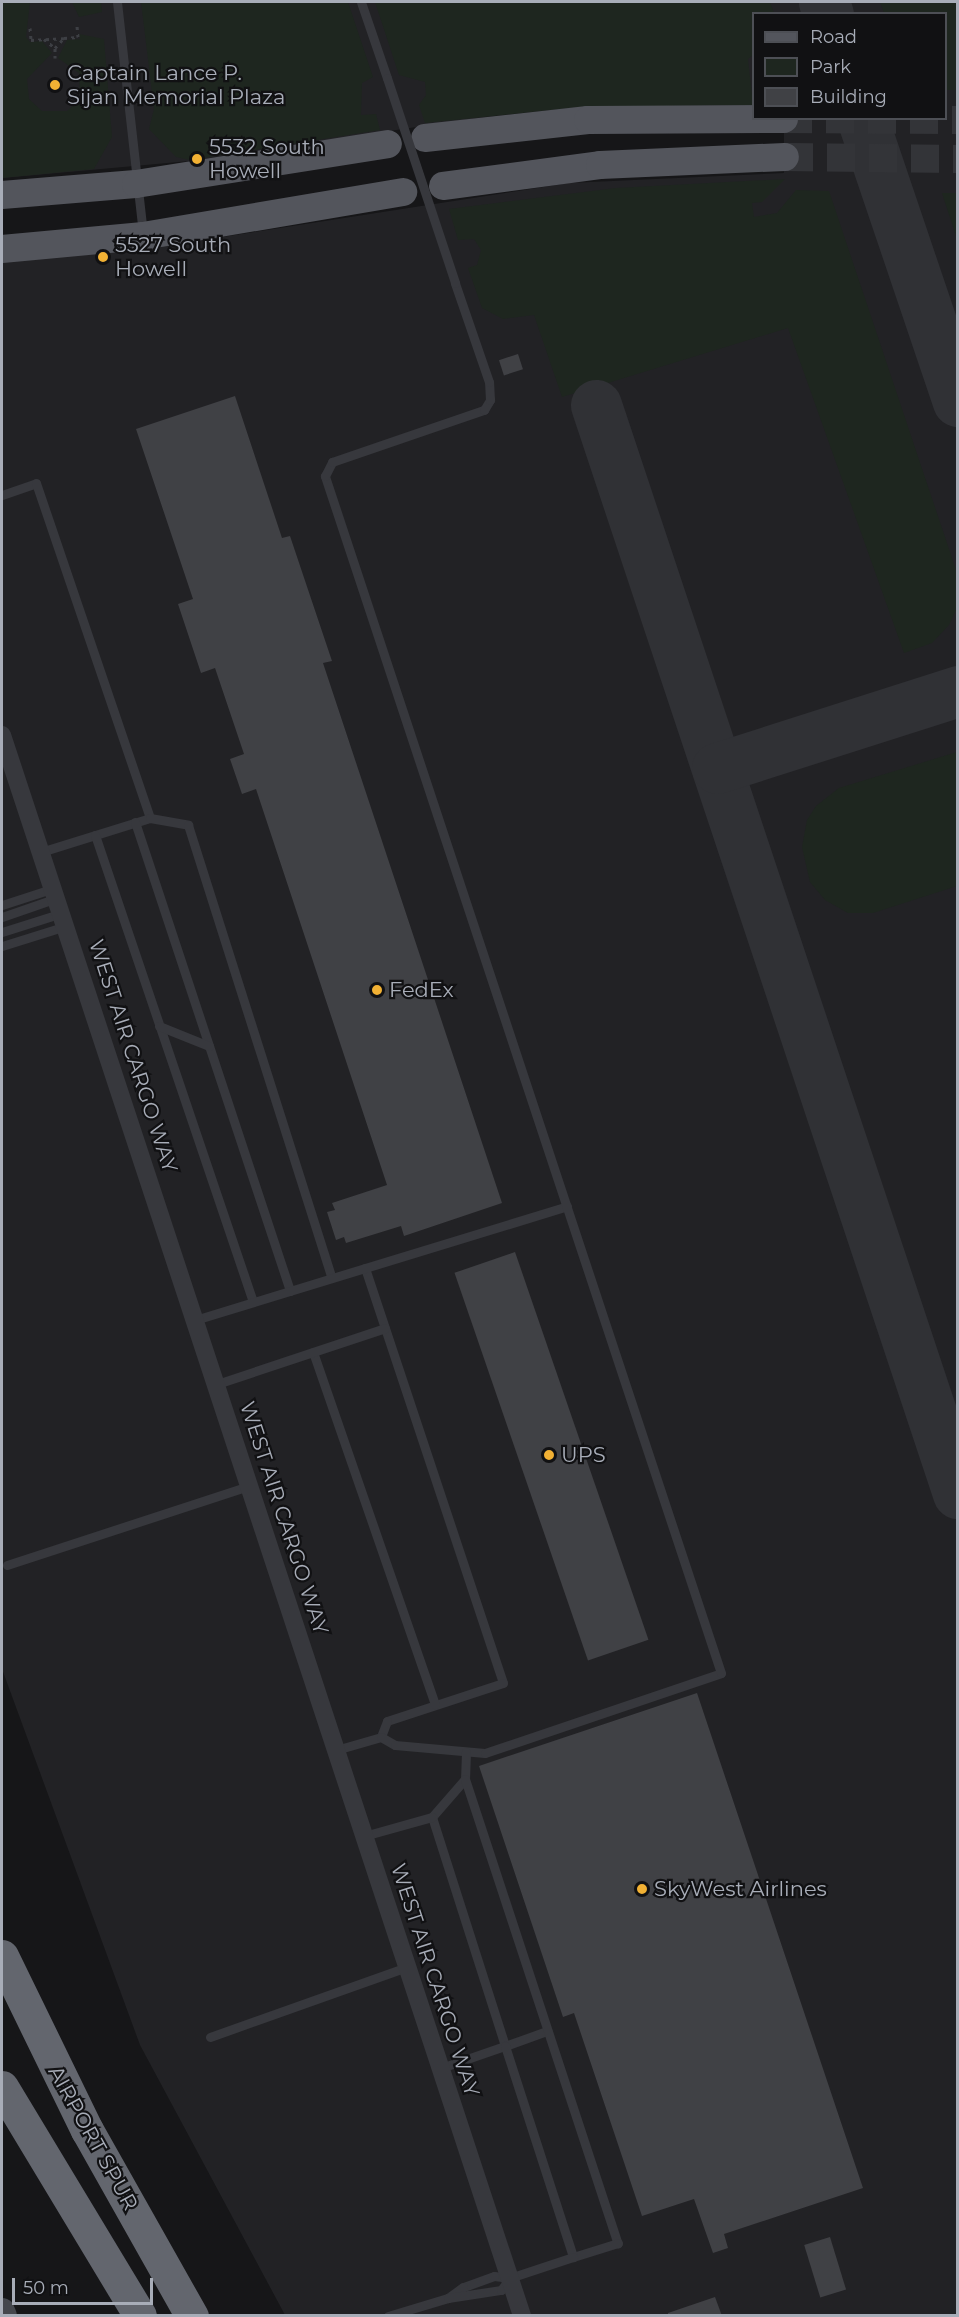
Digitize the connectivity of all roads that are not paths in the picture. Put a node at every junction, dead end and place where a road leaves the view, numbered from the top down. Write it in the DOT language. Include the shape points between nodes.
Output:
graph roads {
  1 [pos="117,2"];
  2 [pos="361,2"];
  3 [pos="784,120"];
  4 [pos="425,138"];
  5 [pos="388,144"];
  6 [pos="785,157"];
  7 [pos="136,184"];
  8 [pos="442,186"];
  9 [pos="82,190"];
  10 [pos="403,192"];
  11 [pos="2,195"];
  12 [pos="2,209"];
  13 [pos="143,236"];
  14 [pos="2,249"];
  15 [pos="2,495"];
  16 [pos="2,735"];
  17 [pos="150,818"];
  18 [pos="135,822"];
  19 [pos="95,835"];
  20 [pos="41,852"];
  21 [pos="2,905"];
  22 [pos="60,906"];
  23 [pos="2,917"];
  24 [pos="2,932"];
  25 [pos="2,946"];
  26 [pos="159,1026"];
  27 [pos="209,1046"];
  28 [pos="567,1206"];
  29 [pos="365,1268"];
  30 [pos="332,1278"];
  31 [pos="290,1291"];
  32 [pos="253,1302"];
  33 [pos="195,1320"];
  34 [pos="385,1328"];
  35 [pos="313,1352"];
  36 [pos="217,1384"];
  37 [pos="249,1486"];
  38 [pos="7,1565"];
  39 [pos="435,1705"];
  40 [pos="381,1737"];
  41 [pos="336,1750"];
  42 [pos="466,1752"];
  43 [pos="465,1779"];
  44 [pos="432,1817"];
  45 [pos="364,1836"];
  46 [pos="2,1956"];
  47 [pos="407,1967"];
  48 [pos="547,2031"];
  49 [pos="210,2037"];
  50 [pos="505,2046"];
  51 [pos="441,2068"];
  52 [pos="2,2087"];
  53 [pos="573,2257"];
  54 [pos="510,2278"];
  55 [pos="448,2298"];
  56 [pos="2,2311"];
  57 [pos="138,2311"];
  58 [pos="4,2316"];
  59 [pos="192,2316"];
  60 [pos="388,2316"];
  61 [pos="522,2316"];
  1 -- 7 [label="lane"];
  2 -- 28 [label="lane, bridge" via="489,382 490,400 484,410 332,462 325,476"];
  3 -- 4 [label="main road" via="588,120"];
  5 -- 7 [label="main road"];
  6 -- 8 [label="main road" via="600,165"];
  7 -- 9 [label="main road"];
  7 -- 13 [label="lane"];
  9 -- 11 [label="main road"];
  9 -- 12 [label="main road"];
  10 -- 13 [label="main road"];
  13 -- 14 [label="main road"];
  15 -- 17 [label="lane" via="36,483"];
  16 -- 20 [label="street, WEST AIR CARGO WAY"];
  17 -- 18 [label="lane"];
  17 -- 30 [label="lane" via="188,825"];
  18 -- 19 [label="lane"];
  18 -- 27 [label="lane"];
  19 -- 20 [label="lane"];
  19 -- 26 [label="lane"];
  20 -- 22 [label="street, WEST AIR CARGO WAY"];
  21 -- 22 [label="lane"];
  22 -- 23 [label="lane"];
  22 -- 24 [label="lane"];
  22 -- 25 [label="lane"];
  22 -- 33 [label="street, WEST AIR CARGO WAY"];
  26 -- 27 [label="lane"];
  26 -- 32 [label="lane"];
  27 -- 31 [label="lane"];
  28 -- 29 [label="lane"];
  28 -- 42 [label="lane" via="721,1673 499,1749"];
  29 -- 30 [label="lane"];
  29 -- 34 [label="lane"];
  30 -- 31 [label="lane"];
  31 -- 32 [label="lane"];
  32 -- 33 [label="lane"];
  33 -- 36 [label="street, WEST AIR CARGO WAY"];
  34 -- 35 [label="lane"];
  34 -- 39 [label="lane" via="503,1683"];
  35 -- 36 [label="lane"];
  35 -- 39 [label="lane"];
  36 -- 37 [label="street, WEST AIR CARGO WAY"];
  37 -- 38 [label="lane"];
  37 -- 41 [label="street, WEST AIR CARGO WAY"];
  39 -- 40 [label="lane" via="387,1720"];
  40 -- 41 [label="lane"];
  40 -- 42 [label="lane" via="395,1746"];
  41 -- 45 [label="street, WEST AIR CARGO WAY"];
  42 -- 43 [label="lane"];
  43 -- 44 [label="lane"];
  43 -- 48 [label="lane"];
  44 -- 45 [label="lane"];
  44 -- 50 [label="lane"];
  45 -- 47 [label="street, WEST AIR CARGO WAY"];
  46 -- 59 [label="highway, AIRPORT SPUR" via="87,2130"];
  47 -- 49 [label="lane"];
  47 -- 51 [label="street, WEST AIR CARGO WAY"];
  48 -- 50 [label="lane"];
  48 -- 53 [label="lane" via="618,2243"];
  50 -- 51 [label="lane"];
  50 -- 53 [label="lane"];
  51 -- 54 [label="street, WEST AIR CARGO WAY"];
  52 -- 57 [label="highway"];
  53 -- 54 [label="lane"];
  54 -- 55 [label="lane" via="494,2276"];
  54 -- 55 [label="lane" via="501,2290"];
  54 -- 61 [label="street, WEST AIR CARGO WAY"];
  55 -- 60 [label="lane"];
  56 -- 58 [label="street"];
}
